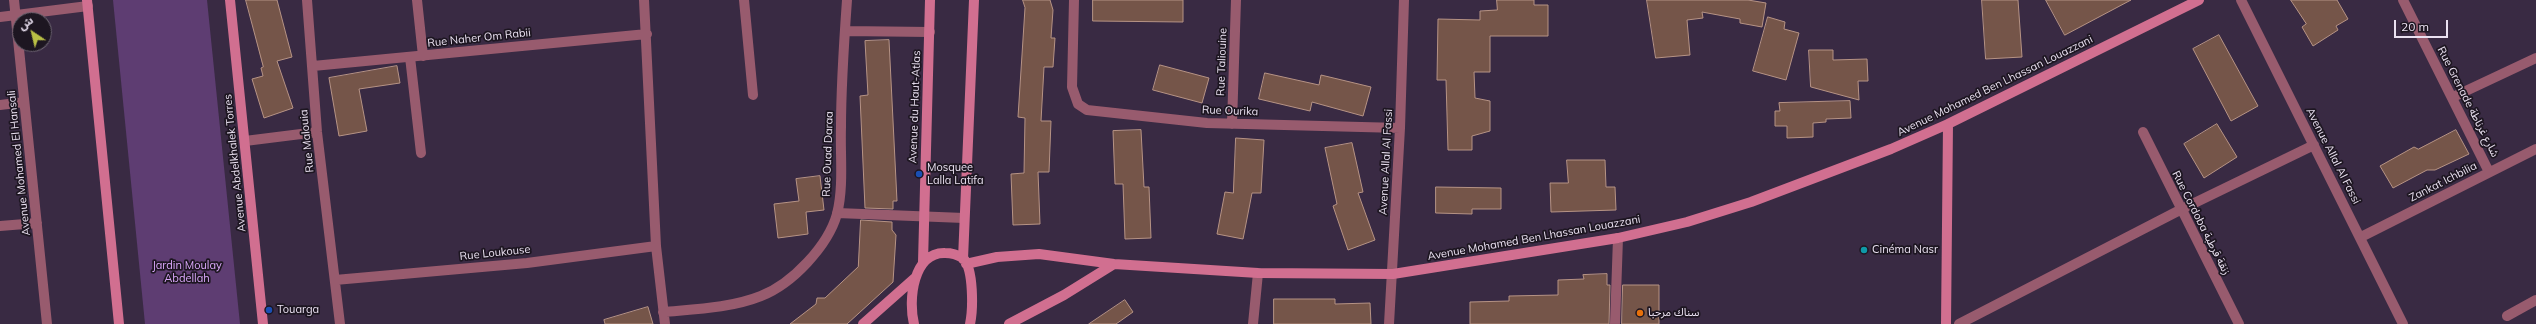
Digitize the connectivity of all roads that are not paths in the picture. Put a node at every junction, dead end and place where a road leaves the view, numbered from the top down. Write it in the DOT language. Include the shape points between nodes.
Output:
graph roads {
  1 [pos="14,0"];
  2 [pos="230,0"];
  3 [pos="306,0"];
  4 [pos="416,0"];
  5 [pos="644,0"];
  6 [pos="744,0"];
  7 [pos="847,0"];
  8 [pos="930,0"];
  9 [pos="974,0"];
  10 [pos="1074,0"];
  11 [pos="1236,0"];
  12 [pos="1404,0"];
  13 [pos="2199,0"];
  14 [pos="2241,0"];
  15 [pos="2403,0"];
  16 [pos="87,3"];
  17 [pos="15,12"];
  18 [pos="33,12"];
  19 [pos="12,15"];
  20 [pos="0,16"];
  21 [pos="844,31"];
  22 [pos="930,32"];
  23 [pos="647,34"];
  24 [pos="19,52"];
  25 [pos="423,56"];
  26 [pos="410,57"];
  27 [pos="2536,58"];
  28 [pos="313,66"];
  29 [pos="753,95"];
  30 [pos="2453,97"];
  31 [pos="24,102"];
  32 [pos="0,105"];
  33 [pos="1232,124"];
  34 [pos="1948,124"];
  35 [pos="1400,128"];
  36 [pos="316,132"];
  37 [pos="2143,132"];
  38 [pos="245,141"];
  39 [pos="2314,145"];
  40 [pos="2536,149"];
  41 [pos="421,153"];
  42 [pos="2489,172"];
  43 [pos="2180,210"];
  44 [pos="837,213"];
  45 [pos="924,215"];
  46 [pos="964,218"];
  47 [pos="37,223"];
  48 [pos="0,226"];
  49 [pos="2361,237"];
  50 [pos="1618,238"];
  51 [pos="656,246"];
  52 [pos="964,261"];
  53 [pos="923,262"];
  54 [pos="1114,264"];
  55 [pos="1258,273"];
  56 [pos="1393,274"];
  57 [pos="916,277"];
  58 [pos="335,280"];
  59 [pos="2536,300"];
  60 [pos="663,312"];
  61 [pos="2506,316"];
  62 [pos="47,324"];
  63 [pos="119,324"];
  64 [pos="263,324"];
  65 [pos="340,324"];
  66 [pos="665,324"];
  67 [pos="863,324"];
  68 [pos="914,324"];
  69 [pos="970,324"];
  70 [pos="1009,324"];
  71 [pos="1253,324"];
  72 [pos="1389,324"];
  73 [pos="1615,324"];
  74 [pos="1946,324"];
  75 [pos="1959,324"];
  76 [pos="2239,324"];
  77 [pos="2403,324"];
  1 -- 17 [label="street, Avenue Mohamed El Hansali"];
  2 -- 38 [label="street, Avenue Abdelkhalek Torres"];
  3 -- 28 [label="street, Rue Malouia"];
  4 -- 25 [label="street"];
  5 -- 23 [label="street"];
  6 -- 29 [label="street"];
  7 -- 21 [label="street, Rue Ouad Daraa"];
  8 -- 22 [label="street, Avenue du Haut-Atlas"];
  9 -- 46 [label="street"];
  10 -- 33 [label="street, Rue Ourika" via="1072,87 1078,104 1087,110"];
  11 -- 33 [label="street, Rue Taliouine"];
  12 -- 35 [label="street, Avenue Allal Al Fassi"];
  13 -- 34 [label="street, Avenue Mohamed Ben Lhassan Louazzani"];
  14 -- 39 [label="street, Avenue Allal Al Fassi"];
  15 -- 30 [label="street, Rue Grenade شارع غرناطة"];
  16 -- 18 [label="street"];
  16 -- 63 [label="street"];
  19 -- 20 [label="street"];
  21 -- 22 [label="street"];
  21 -- 44 [label="street, Rue Ouad Daraa" via="842,168"];
  22 -- 45 [label="street, Avenue du Haut-Atlas"];
  23 -- 25 [label="street, Rue Naher Om Rabii"];
  23 -- 51 [label="street"];
  24 -- 31 [label="street, Avenue Mohamed El Hansali"];
  25 -- 26 [label="street, Rue Naher Om Rabii"];
  26 -- 28 [label="street, Rue Naher Om Rabii"];
  26 -- 41 [label="street"];
  27 -- 30 [label="street"];
  28 -- 36 [label="street, Rue Malouia"];
  30 -- 42 [label="street, Rue Grenade شارع غرناطة"];
  31 -- 32 [label="street"];
  31 -- 47 [label="street, Avenue Mohamed El Hansali"];
  33 -- 35 [label="street, Rue Ourika"];
  34 -- 50 [label="street, Avenue Mohamed Ben Lhassan Louazzani" via="1884,152 1751,202 1687,222"];
  34 -- 74 [label="street"];
  35 -- 56 [label="street, Avenue Allal Al Fassi"];
  36 -- 38 [label="street"];
  36 -- 58 [label="street, Rue Malouia"];
  37 -- 43 [label="street, Rue Cordoba زنقة قرطبة"];
  38 -- 64 [label="street, Avenue Abdelkhalek Torres"];
  39 -- 43 [label="street"];
  39 -- 49 [label="street, Avenue Allal Al Fassi"];
  40 -- 42 [label="street, Zankat Ichbilia"];
  42 -- 49 [label="street, Zankat Ichbilia"];
  43 -- 75 [label="street"];
  43 -- 76 [label="street, Rue Cordoba زنقة قرطبة"];
  44 -- 45 [label="street"];
  44 -- 60 [label="street, Rue Ouad Daraa" via="834,224 818,248 798,273 783,285 762,296 733,305"];
  45 -- 46 [label="street"];
  45 -- 53 [label="street, Avenue du Haut-Atlas"];
  46 -- 52 [label="street"];
  47 -- 48 [label="street"];
  47 -- 62 [label="street, Avenue Mohamed El Hansali"];
  49 -- 77 [label="street, Avenue Allal Al Fassi"];
  50 -- 56 [label="street, Avenue Mohamed Ben Lhassan Louazzani"];
  50 -- 73 [label="street"];
  51 -- 58 [label="street, Rue Loukouse" via="527,263"];
  51 -- 60 [label="street"];
  52 -- 53 [label="street" via="951,253 937,253"];
  52 -- 54 [label="street, Avenue Mohamed Ben Lhassan Louazzani" via="1039,254"];
  52 -- 69 [label="street" via="972,299"];
  53 -- 57 [label="street"];
  54 -- 55 [label="street, Avenue Mohamed Ben Lhassan Louazzani"];
  54 -- 70 [label="street" via="1064,295"];
  55 -- 56 [label="street, Avenue Mohamed Ben Lhassan Louazzani"];
  55 -- 71 [label="street"];
  56 -- 72 [label="street, Avenue Allal Al Fassi"];
  57 -- 67 [label="street"];
  57 -- 68 [label="street" via="912,304"];
  58 -- 65 [label="street, Rue Malouia"];
  59 -- 61 [label="street"];
  60 -- 66 [label="street"];
}
